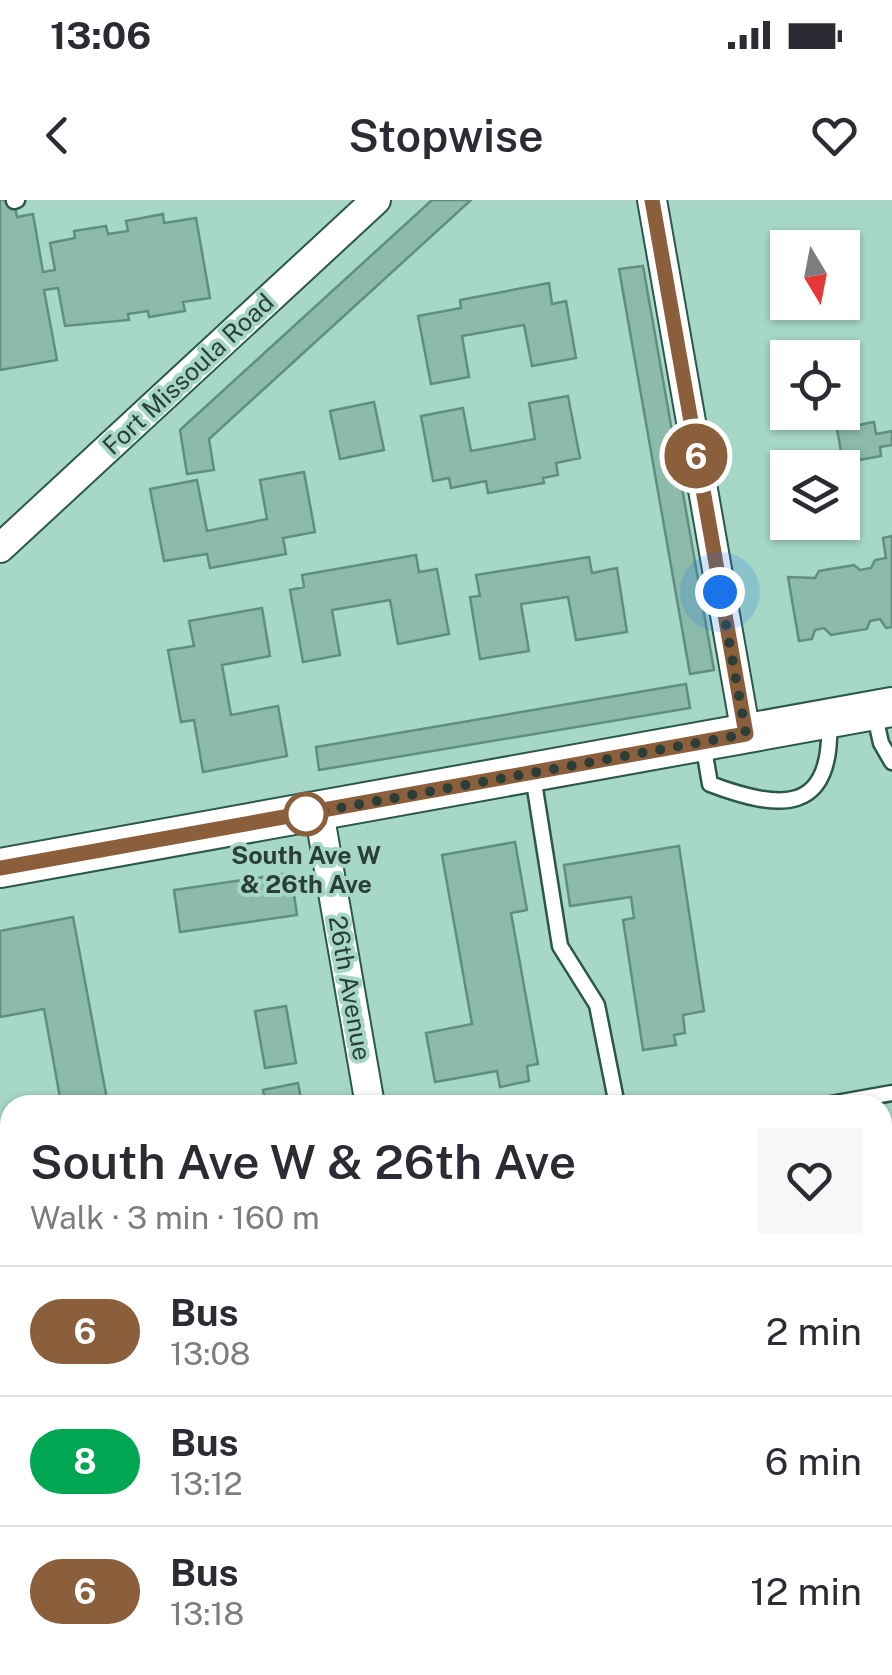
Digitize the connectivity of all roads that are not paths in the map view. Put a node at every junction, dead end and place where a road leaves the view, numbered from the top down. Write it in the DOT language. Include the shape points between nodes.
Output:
graph roads {
  1 [pos="376,200"];
  2 [pos="652,200"];
  3 [pos="0,548"];
  4 [pos="883,709"];
  5 [pos="828,719"];
  6 [pos="746,734"];
  7 [pos="702,742"];
  8 [pos="892,762"];
  9 [pos="532,773"];
  10 [pos="318,812"];
  11 [pos="0,868"];
  12 [pos="368,1095"];
  13 [pos="615,1095"];
  1 -- 3 [label="street, Fort Missoula Road"];
  2 -- 6 [label="street"];
  4 -- 5 [label="street"];
  4 -- 8 [label="lane" via="881,743"];
  5 -- 6 [label="street"];
  5 -- 7 [label="lane" via="827,768 800,799 780,803 710,784"];
  6 -- 7 [label="street"];
  7 -- 9 [label="street"];
  9 -- 10 [label="street"];
  9 -- 13 [label="lane" via="560,946 597,1005"];
  10 -- 11 [label="street"];
  10 -- 12 [label="street, 26th Avenue"];
}
